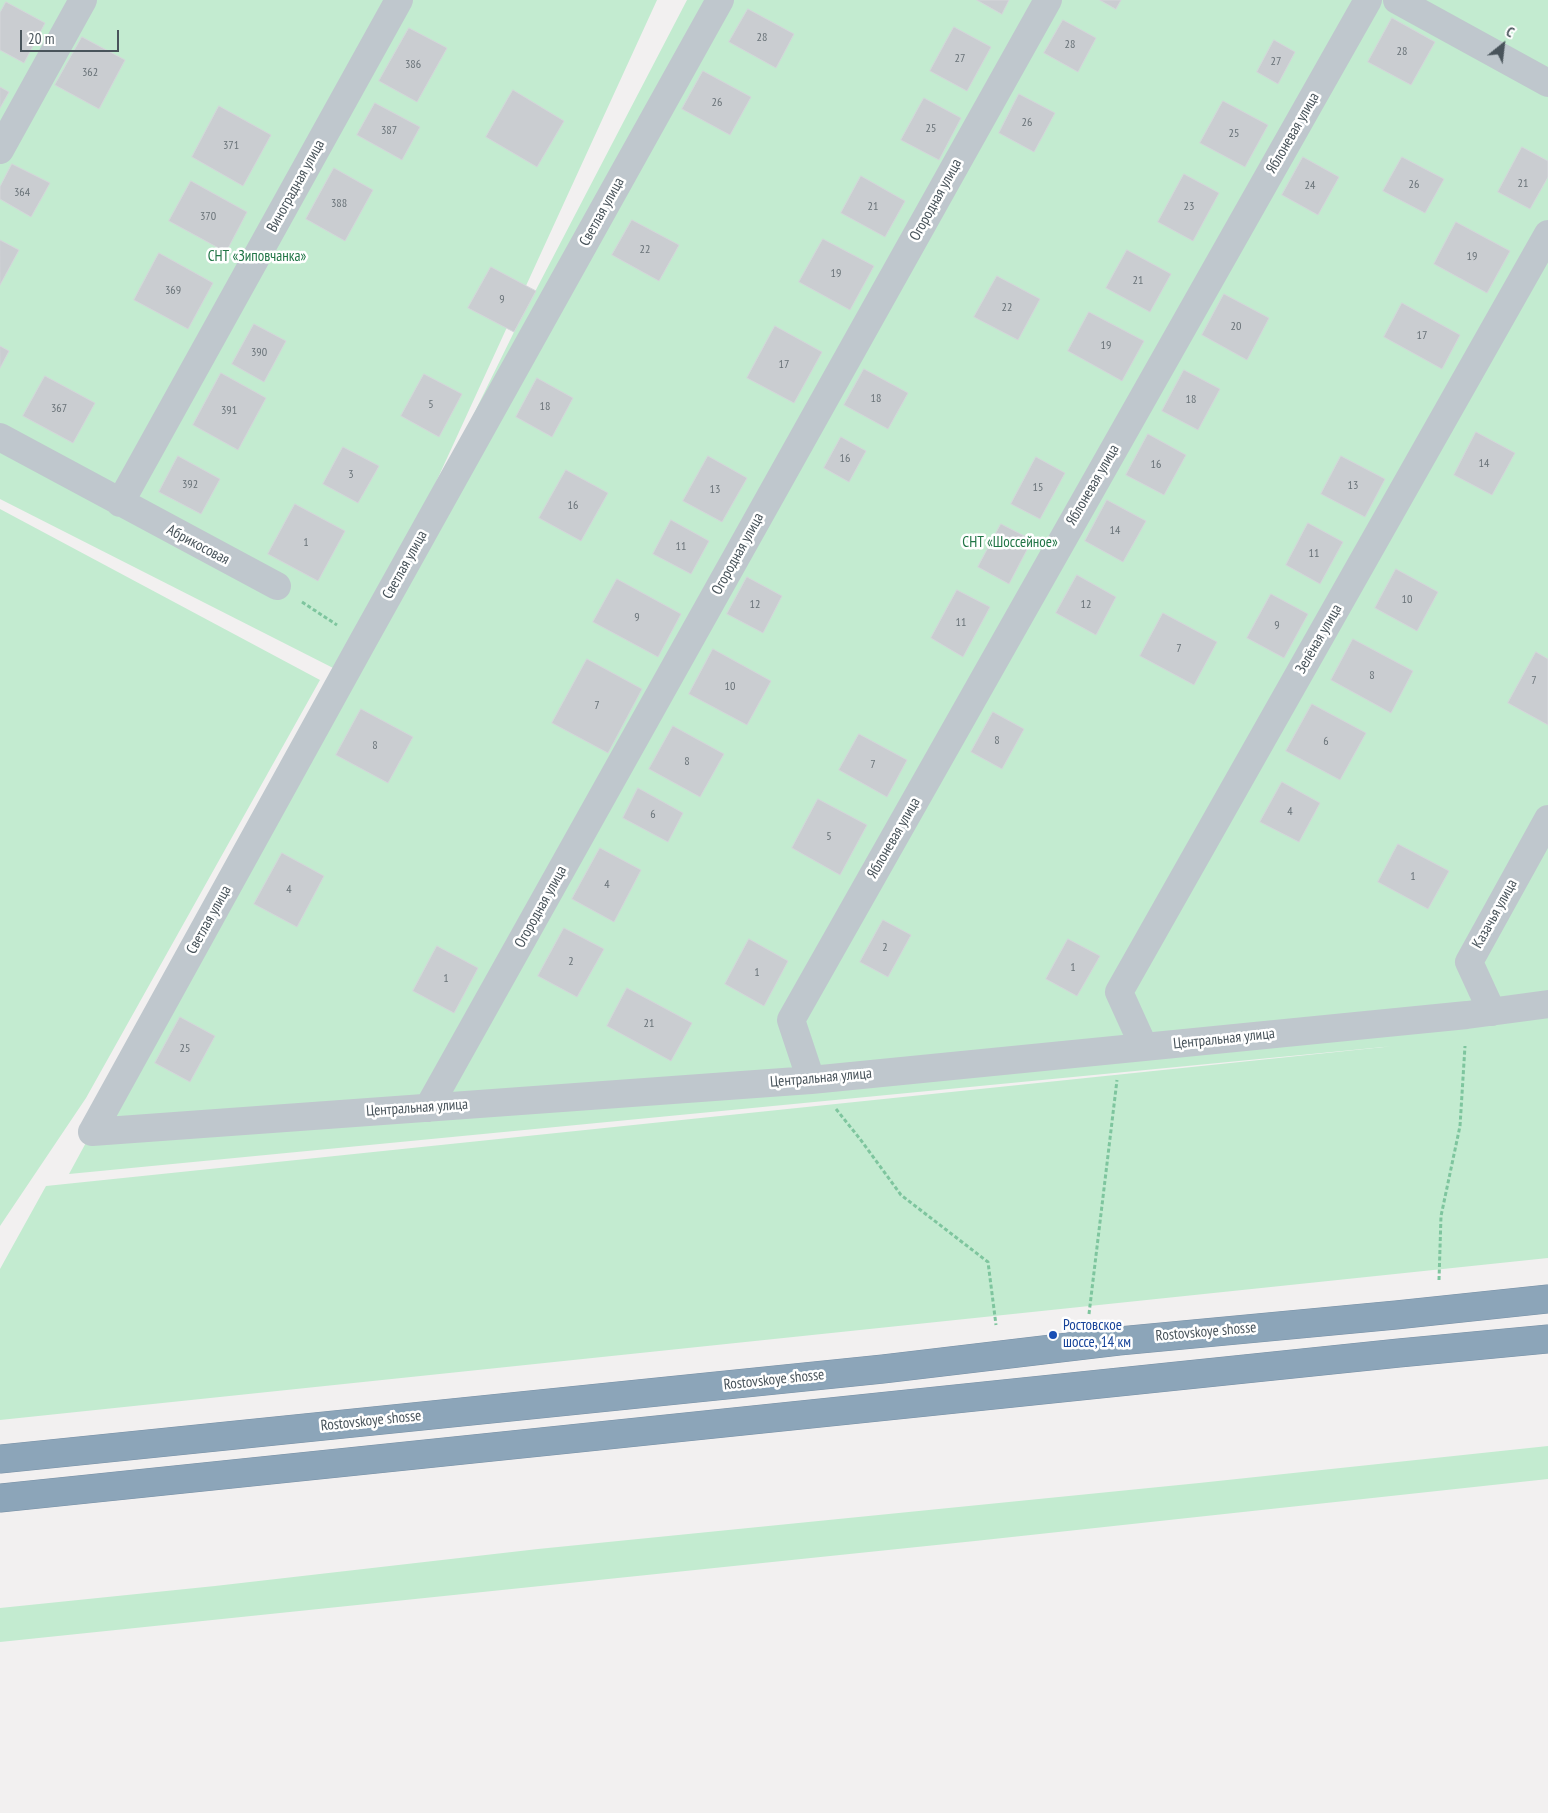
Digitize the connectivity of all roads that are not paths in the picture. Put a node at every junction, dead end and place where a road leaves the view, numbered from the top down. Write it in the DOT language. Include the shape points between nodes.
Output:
graph roads {
  1 [pos="83,0"];
  2 [pos="399,0"];
  3 [pos="720,0"];
  4 [pos="1048,0"];
  5 [pos="1368,0"];
  6 [pos="1397,0"];
  7 [pos="1548,83"];
  8 [pos="0,150"];
  9 [pos="1548,234"];
  10 [pos="0,437"];
  11 [pos="120,503"];
  12 [pos="276,586"];
  13 [pos="1548,819"];
  14 [pos="1548,1004"];
  15 [pos="1480,1013"];
  16 [pos="1132,1048"];
  17 [pos="811,1080"];
  18 [pos="428,1108"];
  19 [pos="92,1132"];
  20 [pos="1548,1299"];
  21 [pos="1548,1339"];
  22 [pos="0,1459"];
  23 [pos="0,1498"];
  1 -- 8 [label="street"];
  2 -- 11 [label="street, Виноградная улица"];
  3 -- 19 [label="street, Светлая улица"];
  4 -- 18 [label="street, Огородная улица"];
  5 -- 17 [label="street, Яблоневая улица" via="791,1020"];
  6 -- 7 [label="street"];
  9 -- 16 [label="street, Зелёная улица" via="1119,992"];
  10 -- 11 [label="street, Абрикосовая"];
  11 -- 12 [label="street, Абрикосовая"];
  13 -- 15 [label="street, Казачья улица" via="1469,962"];
  14 -- 15 [label="street, Центральная улица"];
  15 -- 16 [label="street, Центральная улица"];
  16 -- 17 [label="street, Центральная улица"];
  17 -- 18 [label="street, Центральная улица"];
  18 -- 19 [label="street, Центральная улица"];
  20 -- 22 [label="highway, Rostovskoye shosse"];
  21 -- 23 [label="highway"];
}
